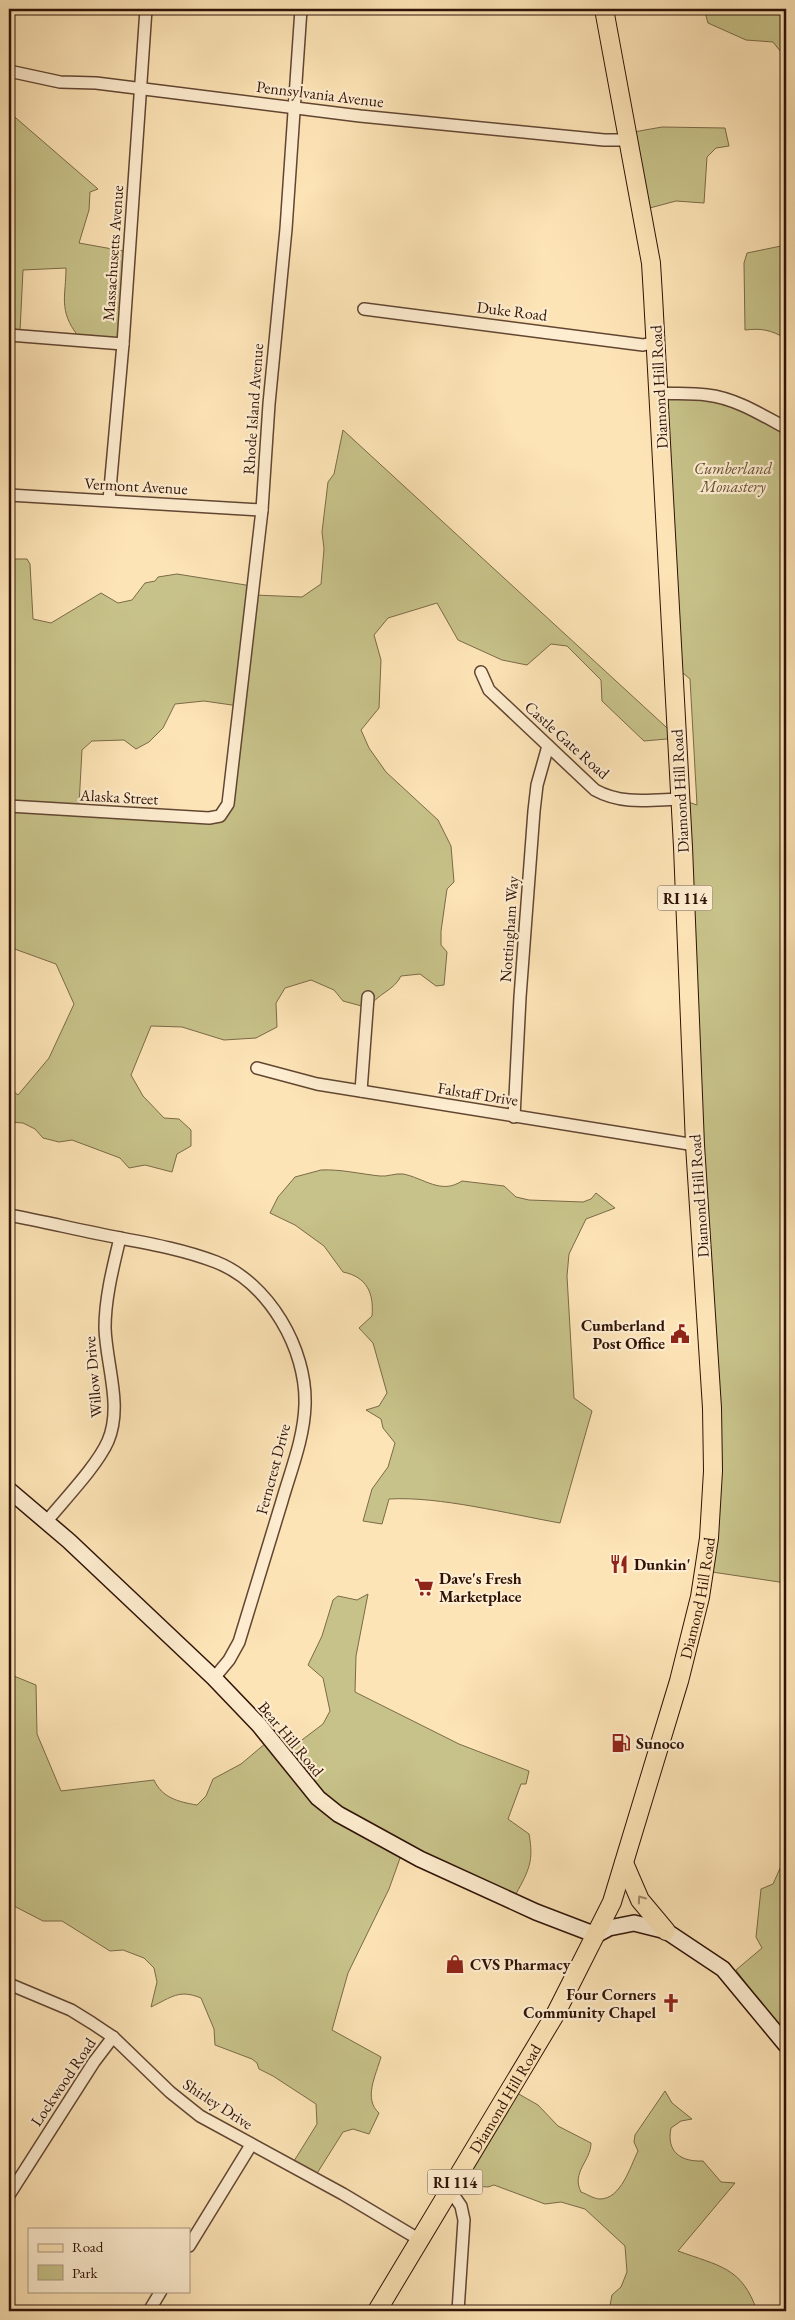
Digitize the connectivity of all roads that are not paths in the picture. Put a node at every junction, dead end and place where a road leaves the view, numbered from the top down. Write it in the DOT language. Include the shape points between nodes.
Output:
graph roads {
  1 [pos="146,9"];
  2 [pos="301,9"];
  3 [pos="604,9"];
  4 [pos="9,71"];
  5 [pos="142,89"];
  6 [pos="293,107"];
  7 [pos="628,140"];
  8 [pos="364,309"];
  9 [pos="9,335"];
  10 [pos="656,342"];
  11 [pos="123,344"];
  12 [pos="659,393"];
  13 [pos="786,428"];
  14 [pos="9,495"];
  15 [pos="109,500"];
  16 [pos="262,510"];
  17 [pos="481,672"];
  18 [pos="548,746"];
  19 [pos="680,799"];
  20 [pos="9,806"];
  21 [pos="224,811"];
  22 [pos="368,996"];
  23 [pos="257,1068"];
  24 [pos="361,1091"];
  25 [pos="514,1117"];
  26 [pos="695,1145"];
  27 [pos="9,1214"];
  28 [pos="120,1238"];
  29 [pos="9,1490"];
  30 [pos="46,1522"];
  31 [pos="214,1678"];
  32 [pos="624,1862"];
  33 [pos="666,1931"];
  34 [pos="596,1935"];
  35 [pos="9,1984"];
  36 [pos="113,2037"];
  37 [pos="786,2045"];
  38 [pos="251,2145"];
  39 [pos="450,2190"];
  40 [pos="9,2195"];
  41 [pos="420,2240"];
  42 [pos="190,2244"];
  43 [pos="160,2292"];
  44 [pos="149,2311"];
  45 [pos="377,2311"];
  46 [pos="458,2311"];
  1 -- 5 [label="street, Massachusetts Avenue"];
  2 -- 6 [label="street, Rhode Island Avenue"];
  3 -- 7 [label="main road, Diamond Hill Road / RI 114"];
  4 -- 5 [label="street, Pennsylvania Avenue" via="60,82"];
  5 -- 6 [label="street, Pennsylvania Avenue"];
  5 -- 11 [label="street, Massachusetts Avenue"];
  6 -- 7 [label="street, Pennsylvania Avenue"];
  6 -- 16 [label="street, Rhode Island Avenue"];
  7 -- 10 [label="main road, Diamond Hill Road / RI 114" via="651,263"];
  8 -- 10 [label="street, Duke Road" via="643,345"];
  9 -- 11 [label="street"];
  10 -- 12 [label="main road, Diamond Hill Road / RI 114"];
  11 -- 15 [label="street, Massachusetts Avenue"];
  12 -- 13 [label="street" via="708,395 724,399"];
  12 -- 19 [label="main road, Diamond Hill Road / RI 114"];
  14 -- 15 [label="street, Vermont Avenue"];
  15 -- 16 [label="street, Vermont Avenue"];
  16 -- 21 [label="street, Rhode Island Avenue" via="230,792"];
  17 -- 18 [label="street, Castle Gate Road" via="489,690"];
  18 -- 19 [label="street, Castle Gate Road" via="595,790 610,798 626,801"];
  18 -- 25 [label="street, Nottingham Way" via="537,785 534,811"];
  19 -- 26 [label="main road, Diamond Hill Road / RI 114"];
  20 -- 21 [label="street, Alaska Street" via="209,818 220,816"];
  22 -- 24 [label="street"];
  23 -- 24 [label="street, Falstaff Drive"];
  24 -- 25 [label="street, Falstaff Drive"];
  25 -- 26 [label="street, Falstaff Drive"];
  26 -- 32 [label="main road, Diamond Hill Road / RI 114" via="712,1408 709,1538 693,1630"];
  27 -- 28 [label="street, Ferncrest Drive"];
  28 -- 30 [label="street, Willow Drive" via="106,1310 113,1424 108,1441 96,1460"];
  28 -- 31 [label="street, Ferncrest Drive" via="180,1250 217,1262 249,1283 272,1308 288,1334 304,1380 305,1405 300,1443 239,1642"];
  29 -- 30 [label="street, Bear Hill Road"];
  30 -- 31 [label="street, Bear Hill Road"];
  31 -- 34 [label="street, Bear Hill Road" via="259,1725 318,1798 338,1814 420,1859 536,1912"];
  33 -- 32 [label="main road, one-way" via="640,1900"];
  32 -- 34 [label="main road, Diamond Hill Road / RI 114" via="612,1902"];
  33 -- 34 [label="street" via="634,1923 609,1928"];
  33 -- 37 [label="street" via="723,1969"];
  34 -- 39 [label="main road, Diamond Hill Road / RI 114" via="556,2013"];
  35 -- 36 [label="street, Shirley Drive" via="71,2010"];
  36 -- 38 [label="street, Shirley Drive" via="176,2098 200,2116"];
  36 -- 40 [label="street, Lockwood Road"];
  38 -- 41 [label="street, Shirley Drive"];
  38 -- 42 [label="street"];
  39 -- 41 [label="main road, Diamond Hill Road / RI 114"];
  39 -- 46 [label="street" via="462,2206 464,2220"];
  41 -- 45 [label="main road, Diamond Hill Road / RI 114"];
  43 -- 44 [label="street"];
}
